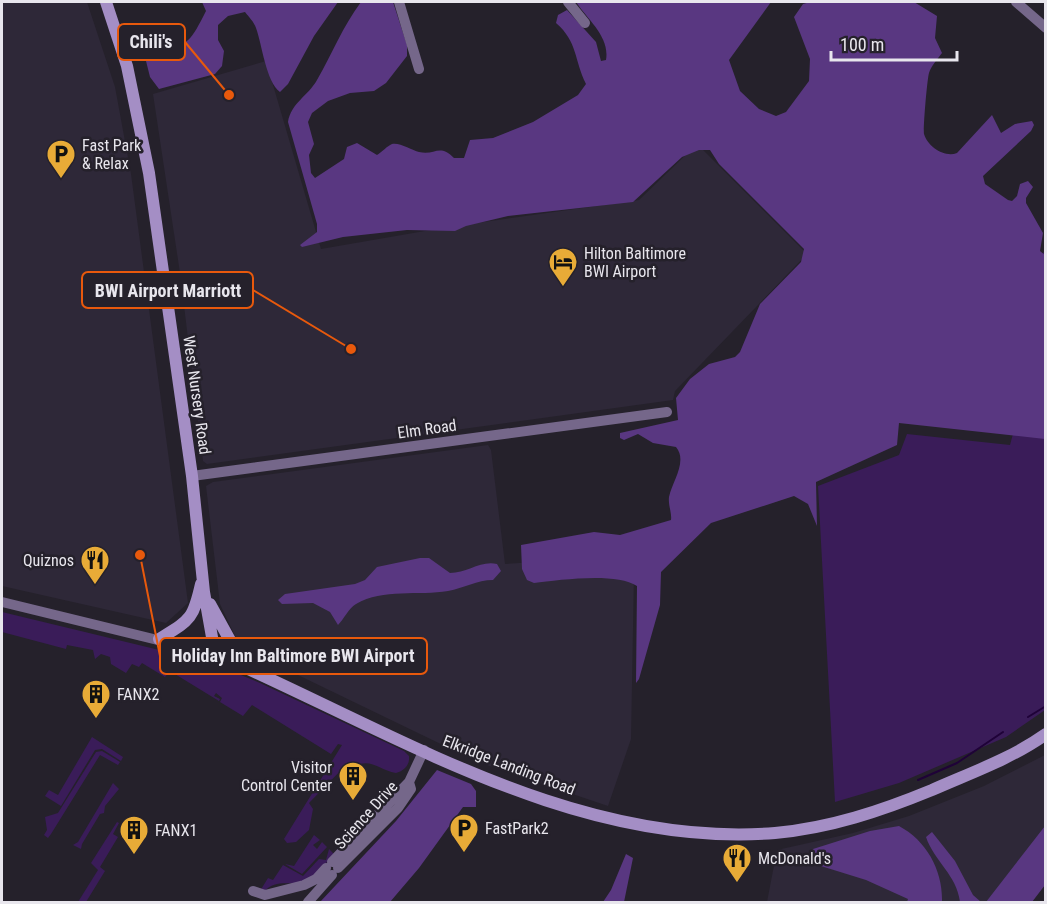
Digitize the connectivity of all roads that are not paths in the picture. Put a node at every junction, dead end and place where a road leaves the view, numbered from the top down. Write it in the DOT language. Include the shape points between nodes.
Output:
graph roads {
  1 [pos="106,2"];
  2 [pos="399,2"];
  3 [pos="568,2"];
  4 [pos="1016,2"];
  5 [pos="585,23"];
  6 [pos="1046,28"];
  7 [pos="418,69"];
  8 [pos="667,412"];
  9 [pos="192,476"];
  10 [pos="202,577"];
  11 [pos="204,592"];
  12 [pos="2,602"];
  13 [pos="159,639"];
  14 [pos="215,654"];
  15 [pos="271,678"];
  16 [pos="1046,734"];
  17 [pos="424,750"];
  18 [pos="332,868"];
  19 [pos="263,903"];
  20 [pos="308,903"];
  1 -- 9 [label="main road, West Nursery Road" via="128,66 149,173"];
  2 -- 7 [label="street"];
  3 -- 5 [label="street"];
  4 -- 6 [label="street"];
  8 -- 9 [label="street, Elm Road"];
  9 -- 10 [label="main road, West Nursery Road"];
  10 -- 11 [label="main road, West Nursery Road"];
  10 -- 13 [label="main road" via="189,620"];
  11 -- 14 [label="main road, West Nursery Road"];
  11 -- 15 [label="main road" via="232,644"];
  12 -- 13 [label="street, Elkridge Landing Road"];
  13 -- 14 [label="street, Elkridge Landing Road"];
  14 -- 15 [label="main road, Elkridge Landing Road"];
  15 -- 17 [label="main road, Elkridge Landing Road"];
  16 -- 17 [label="main road, Elkridge Landing Road" via="1003,759 890,808 811,828 739,834 652,826 576,809 522,792"];
  17 -- 18 [label="street, Science Drive" via="409,782"];
  18 -- 19 [label="street, Science Drive" via="304,885 265,895 254,891"];
  18 -- 20 [label="street, Science Drive"];
}
